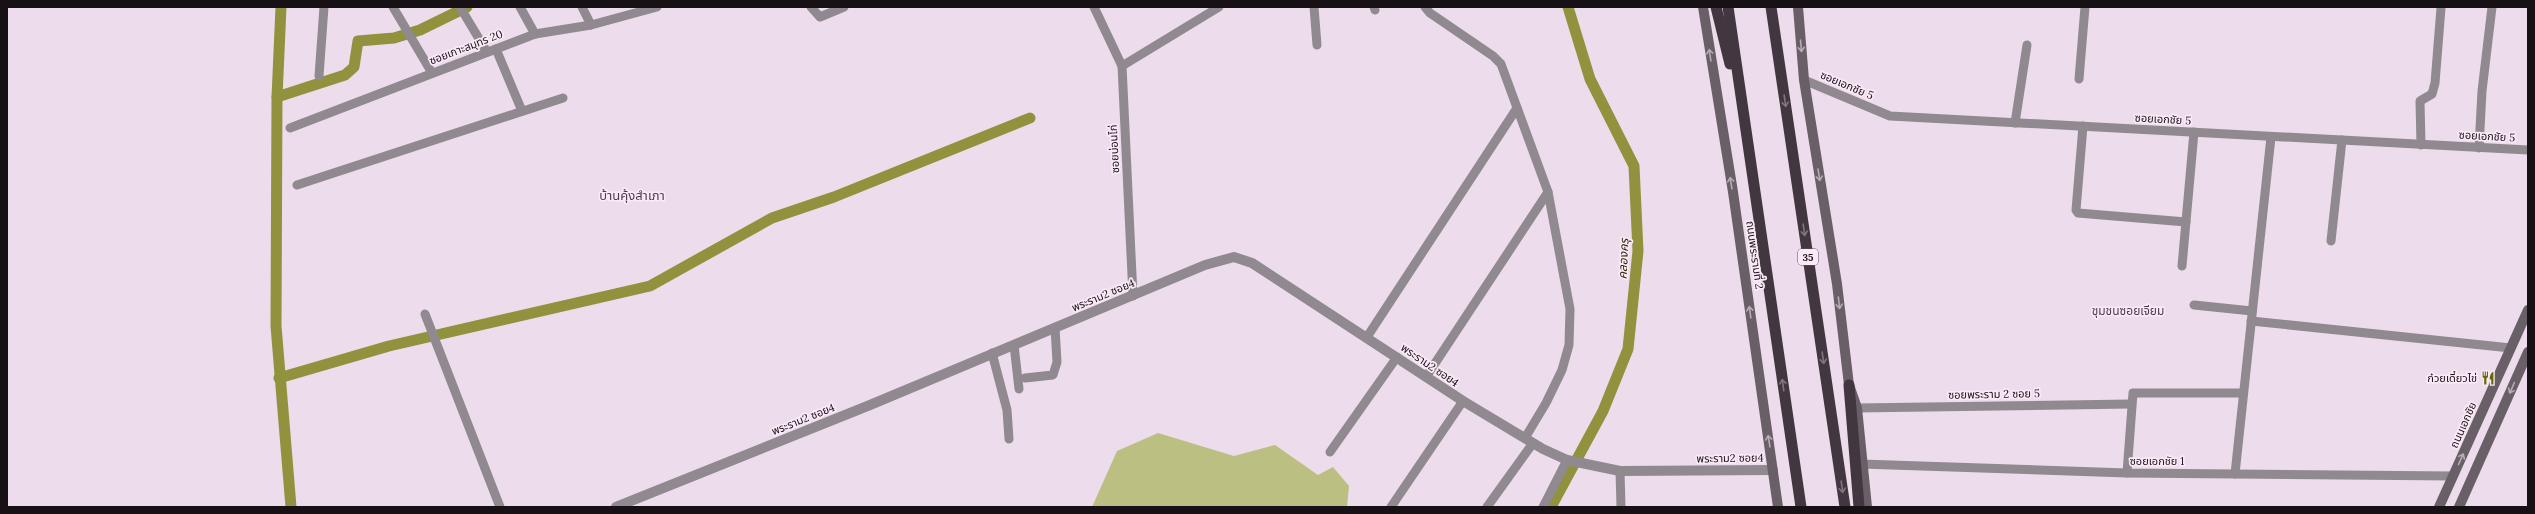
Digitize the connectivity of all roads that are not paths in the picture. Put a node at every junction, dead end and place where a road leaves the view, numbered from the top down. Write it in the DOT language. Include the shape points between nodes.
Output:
graph roads {
  1 [pos="324,7"];
  2 [pos="393,7"];
  3 [pos="520,7"];
  4 [pos="582,7"];
  5 [pos="657,7"];
  6 [pos="811,7"];
  7 [pos="844,7"];
  8 [pos="1094,7"];
  9 [pos="1219,7"];
  10 [pos="1314,7"];
  11 [pos="1425,7"];
  12 [pos="1703,7"];
  13 [pos="1716,7"];
  14 [pos="1728,7"];
  15 [pos="1771,7"];
  16 [pos="1798,7"];
  17 [pos="2085,7"];
  18 [pos="2492,7"];
  19 [pos="2441,8"];
  20 [pos="462,10"];
  21 [pos="591,25"];
  22 [pos="535,34"];
  23 [pos="1317,45"];
  24 [pos="2027,45"];
  25 [pos="492,51"];
  26 [pos="1122,66"];
  27 [pos="432,73"];
  28 [pos="319,76"];
  29 [pos="2079,79"];
  30 [pos="1804,80"];
  31 [pos="563,98"];
  32 [pos="1518,108"];
  33 [pos="522,111"];
  34 [pos="2015,123"];
  35 [pos="2083,126"];
  36 [pos="290,128"];
  37 [pos="1746,132"];
  38 [pos="2194,132"];
  39 [pos="2271,137"];
  40 [pos="2342,140"];
  41 [pos="2421,145"];
  42 [pos="2479,148"];
  43 [pos="2528,150"];
  44 [pos="297,185"];
  45 [pos="1548,192"];
  46 [pos="2186,222"];
  47 [pos="2331,241"];
  48 [pos="2182,266"];
  49 [pos="1133,296"];
  50 [pos="2194,305"];
  51 [pos="2528,310"];
  52 [pos="2252,311"];
  53 [pos="427,318"];
  54 [pos="2251,321"];
  55 [pos="1055,328"];
  56 [pos="1367,336"];
  57 [pos="1014,345"];
  58 [pos="2511,348"];
  59 [pos="2528,353"];
  60 [pos="992,354"];
  61 [pos="1397,357"];
  62 [pos="1426,377"];
  63 [pos="1026,378"];
  64 [pos="1849,386"];
  65 [pos="1019,388"];
  66 [pos="2243,394"];
  67 [pos="1463,401"];
  68 [pos="2132,404"];
  69 [pos="1857,408"];
  70 [pos="1009,439"];
  71 [pos="1529,441"];
  72 [pos="1330,452"];
  73 [pos="1569,460"];
  74 [pos="1861,464"];
  75 [pos="1620,470"];
  76 [pos="1773,470"];
  77 [pos="2127,473"];
  78 [pos="2235,474"];
  79 [pos="2453,476"];
  80 [pos="500,507"];
  81 [pos="616,507"];
  82 [pos="1391,507"];
  83 [pos="1487,507"];
  84 [pos="1543,507"];
  85 [pos="1621,507"];
  86 [pos="1778,507"];
  87 [pos="1801,507"];
  88 [pos="1845,507"];
  89 [pos="1859,507"];
  90 [pos="1867,507"];
  91 [pos="2439,507"];
  92 [pos="2459,507"];
  1 -- 28 [label="street"];
  2 -- 27 [label="street"];
  3 -- 22 [label="street"];
  4 -- 21 [label="street"];
  5 -- 21 [label="street, ซอยเกาะสมุทร 20"];
  6 -- 7 [label="street" via="820,17"];
  8 -- 26 [label="street, ซอยบ่อนไก่"];
  9 -- 26 [label="street"];
  10 -- 23 [label="street"];
  11 -- 32 [label="street" via="1500,64"];
  76 -- 12 [label="main road, ถนนพระรามที่ 2, one-way"];
  13 -- 37 [label="highway"];
  14 -- 37 [label="highway, ถนนพระรามที่ 2"];
  15 -- 88 [label="highway, 35, one-way"];
  16 -- 30 [label="main road, 35, one-way"];
  17 -- 29 [label="street"];
  18 -- 42 [label="street" via="2482,91"];
  19 -- 41 [label="street" via="2436,83 2432,94 2420,101"];
  20 -- 25 [label="street"];
  21 -- 22 [label="street, ซอยเกาะสมุทร 20"];
  22 -- 25 [label="street, ซอยเกาะสมุทร 20"];
  24 -- 34 [label="street"];
  25 -- 27 [label="street, ซอยเกาะสมุทร 20"];
  25 -- 33 [label="street"];
  26 -- 49 [label="street, ซอยบ่อนไก่"];
  27 -- 36 [label="street, ซอยเกาะสมุทร 20"];
  30 -- 34 [label="street, ซอยเอกชัย 5" via="1890,116"];
  30 -- 64 [label="main road, 35, one-way" via="1837,284"];
  31 -- 33 [label="street"];
  32 -- 45 [label="street"];
  32 -- 56 [label="street"];
  33 -- 44 [label="street"];
  34 -- 35 [label="street, ซอยเอกชัย 5"];
  35 -- 38 [label="street, ซอยเอกชัย 5"];
  35 -- 46 [label="street" via="2076,210 2078,213"];
  87 -- 37 [label="highway, ถนนพระรามที่ 2, one-way"];
  38 -- 39 [label="street, ซอยเอกชัย 5"];
  38 -- 46 [label="street"];
  39 -- 40 [label="street, ซอยเอกชัย 5"];
  39 -- 52 [label="street"];
  40 -- 41 [label="street, ซอยเอกชัย 5"];
  40 -- 47 [label="street"];
  41 -- 42 [label="street, ซอยเอกชัย 5"];
  42 -- 43 [label="street, ซอยเอกชัย 5"];
  45 -- 62 [label="street"];
  45 -- 71 [label="street" via="1570,309 1569,345 1562,370"];
  46 -- 48 [label="street"];
  49 -- 55 [label="street, พระราม2 ซอย4"];
  49 -- 56 [label="street, พระราม2 ซอย4" via="1216,261 1234,257 1252,263"];
  50 -- 52 [label="street"];
  51 -- 58 [label="main road, ถนนเอกชัย"];
  52 -- 54 [label="street"];
  53 -- 80 [label="street"];
  54 -- 58 [label="street"];
  54 -- 66 [label="street"];
  55 -- 57 [label="street, พระราม2 ซอย4"];
  55 -- 63 [label="street" via="1057,362 1053,375"];
  56 -- 61 [label="street, พระราม2 ซอย4"];
  57 -- 60 [label="street, พระราม2 ซอย4"];
  57 -- 65 [label="street"];
  58 -- 59 [label="main road"];
  79 -- 58 [label="main road, ถนนเอกชัย, one-way"];
  59 -- 92 [label="main road, one-way"];
  60 -- 70 [label="street" via="1007,410"];
  60 -- 81 [label="street, พระราม2 ซอย4"];
  61 -- 62 [label="street, พระราม2 ซอย4"];
  61 -- 72 [label="street"];
  62 -- 67 [label="street, พระราม2 ซอย4"];
  64 -- 69 [label="main road, 35"];
  64 -- 89 [label="highway"];
  66 -- 68 [label="street" via="2138,392 2133,393"];
  66 -- 78 [label="street"];
  67 -- 71 [label="street, พระราม2 ซอย4"];
  67 -- 82 [label="street"];
  68 -- 69 [label="street, ซอยพระราม 2 ซอย 5"];
  68 -- 77 [label="street"];
  69 -- 74 [label="main road, 35"];
  71 -- 73 [label="street, พระราม2 ซอย4"];
  71 -- 83 [label="street"];
  73 -- 75 [label="street, พระราม2 ซอย4"];
  73 -- 84 [label="street"];
  74 -- 77 [label="street, ซอยเอกชัย 1"];
  74 -- 90 [label="main road, 35"];
  75 -- 76 [label="street, พระราม2 ซอย4"];
  75 -- 85 [label="street"];
  76 -- 86 [label="main road, ถนนพระรามที่ 2"];
  77 -- 78 [label="street, ซอยเอกชัย 1"];
  78 -- 79 [label="street, ซอยเอกชัย 1"];
  79 -- 91 [label="main road, ถนนเอกชัย"];
}
